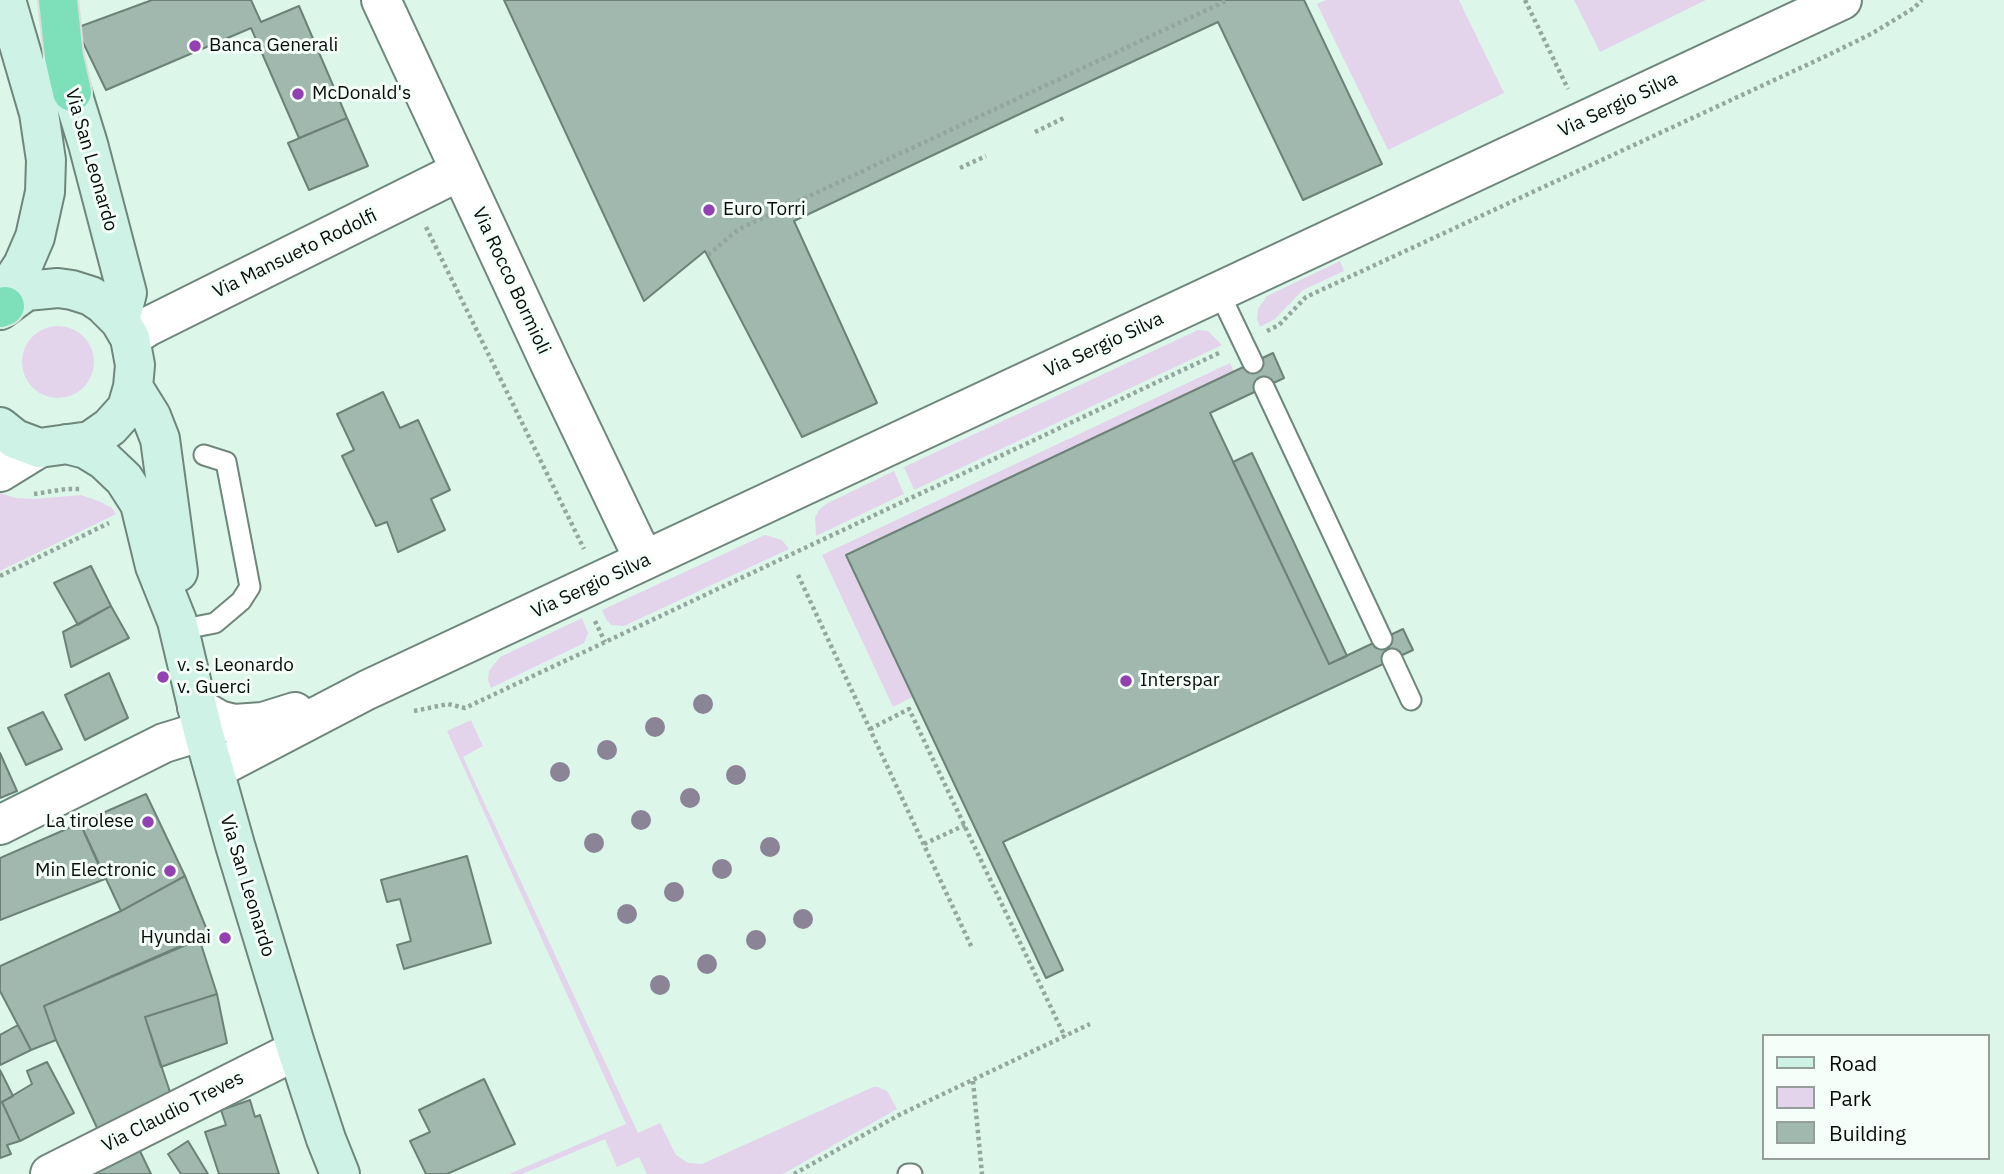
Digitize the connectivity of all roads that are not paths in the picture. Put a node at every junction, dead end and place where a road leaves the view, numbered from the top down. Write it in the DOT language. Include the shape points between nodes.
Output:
graph roads {
  1 [pos="6,0"];
  2 [pos="44,0"];
  3 [pos="58,0"];
  4 [pos="381,0"];
  5 [pos="1842,0"];
  6 [pos="72,92"];
  7 [pos="460,171"];
  8 [pos="1219,292"];
  9 [pos="8,304"];
  10 [pos="125,330"];
  11 [pos="1253,363"];
  12 [pos="133,387"];
  13 [pos="1264,387"];
  14 [pos="0,427"];
  15 [pos="52,446"];
  16 [pos="204,455"];
  17 [pos="15,483"];
  18 [pos="644,560"];
  19 [pos="179,630"];
  20 [pos="1382,639"];
  21 [pos="1392,659"];
  22 [pos="367,690"];
  23 [pos="1411,700"];
  24 [pos="200,719"];
  25 [pos="214,770"];
  26 [pos="0,825"];
  27 [pos="297,1050"];
  28 [pos="329,1157"];
  29 [pos="50,1174"];
  30 [pos="340,1174"];
  1 -- 9 [label="main road, Via San Leonardo" via="39,113 46,160 45,192 35,237 7,289"];
  2 -- 6 [label="main road, Via San Leonardo"];
  3 -- 6 [label="highway"];
  4 -- 7 [label="street, Via Rocco Bormioli"];
  5 -- 8 [label="street, Via Sergio Silva"];
  6 -- 10 [label="main road, Via San Leonardo" via="127,293"];
  7 -- 10 [label="street, Via Mansueto Rodolfi" via="147,327"];
  7 -- 18 [label="street, Via Rocco Bormioli"];
  8 -- 11 [label="lane"];
  8 -- 18 [label="street, Via Sergio Silva"];
  9 -- 10 [label="main road" via="58,288 72,290 103,304"];
  10 -- 12 [label="main road, Via San Leonardo" via="135,365"];
  12 -- 15 [label="main road" via="127,408 110,427 90,441"];
  12 -- 19 [label="main road, Via San Leonardo" via="162,447 177,562"];
  13 -- 20 [label="lane"];
  14 -- 15 [label="main road, Via San Leonardo" via="15,439"];
  15 -- 17 [label="street"];
  15 -- 19 [label="main road, Via San Leonardo" via="86,449 131,488"];
  16 -- 19 [label="lane" via="226,461 250,587 215,624"];
  18 -- 22 [label="street, Via Sergio Silva"];
  19 -- 24 [label="main road, Via San Leonardo"];
  21 -- 23 [label="lane"];
  22 -- 24 [label="street, Via Sergio Silva" via="263,722"];
  22 -- 25 [label="street, Via Sergio Silva"];
  24 -- 25 [label="main road, Via San Leonardo"];
  24 -- 26 [label="street" via="164,743"];
  25 -- 27 [label="main road, Via San Leonardo"];
  27 -- 28 [label="main road, Via San Leonardo"];
  27 -- 29 [label="street, Via Claudio Treves"];
  28 -- 30 [label="main road, Via San Leonardo"];
}
